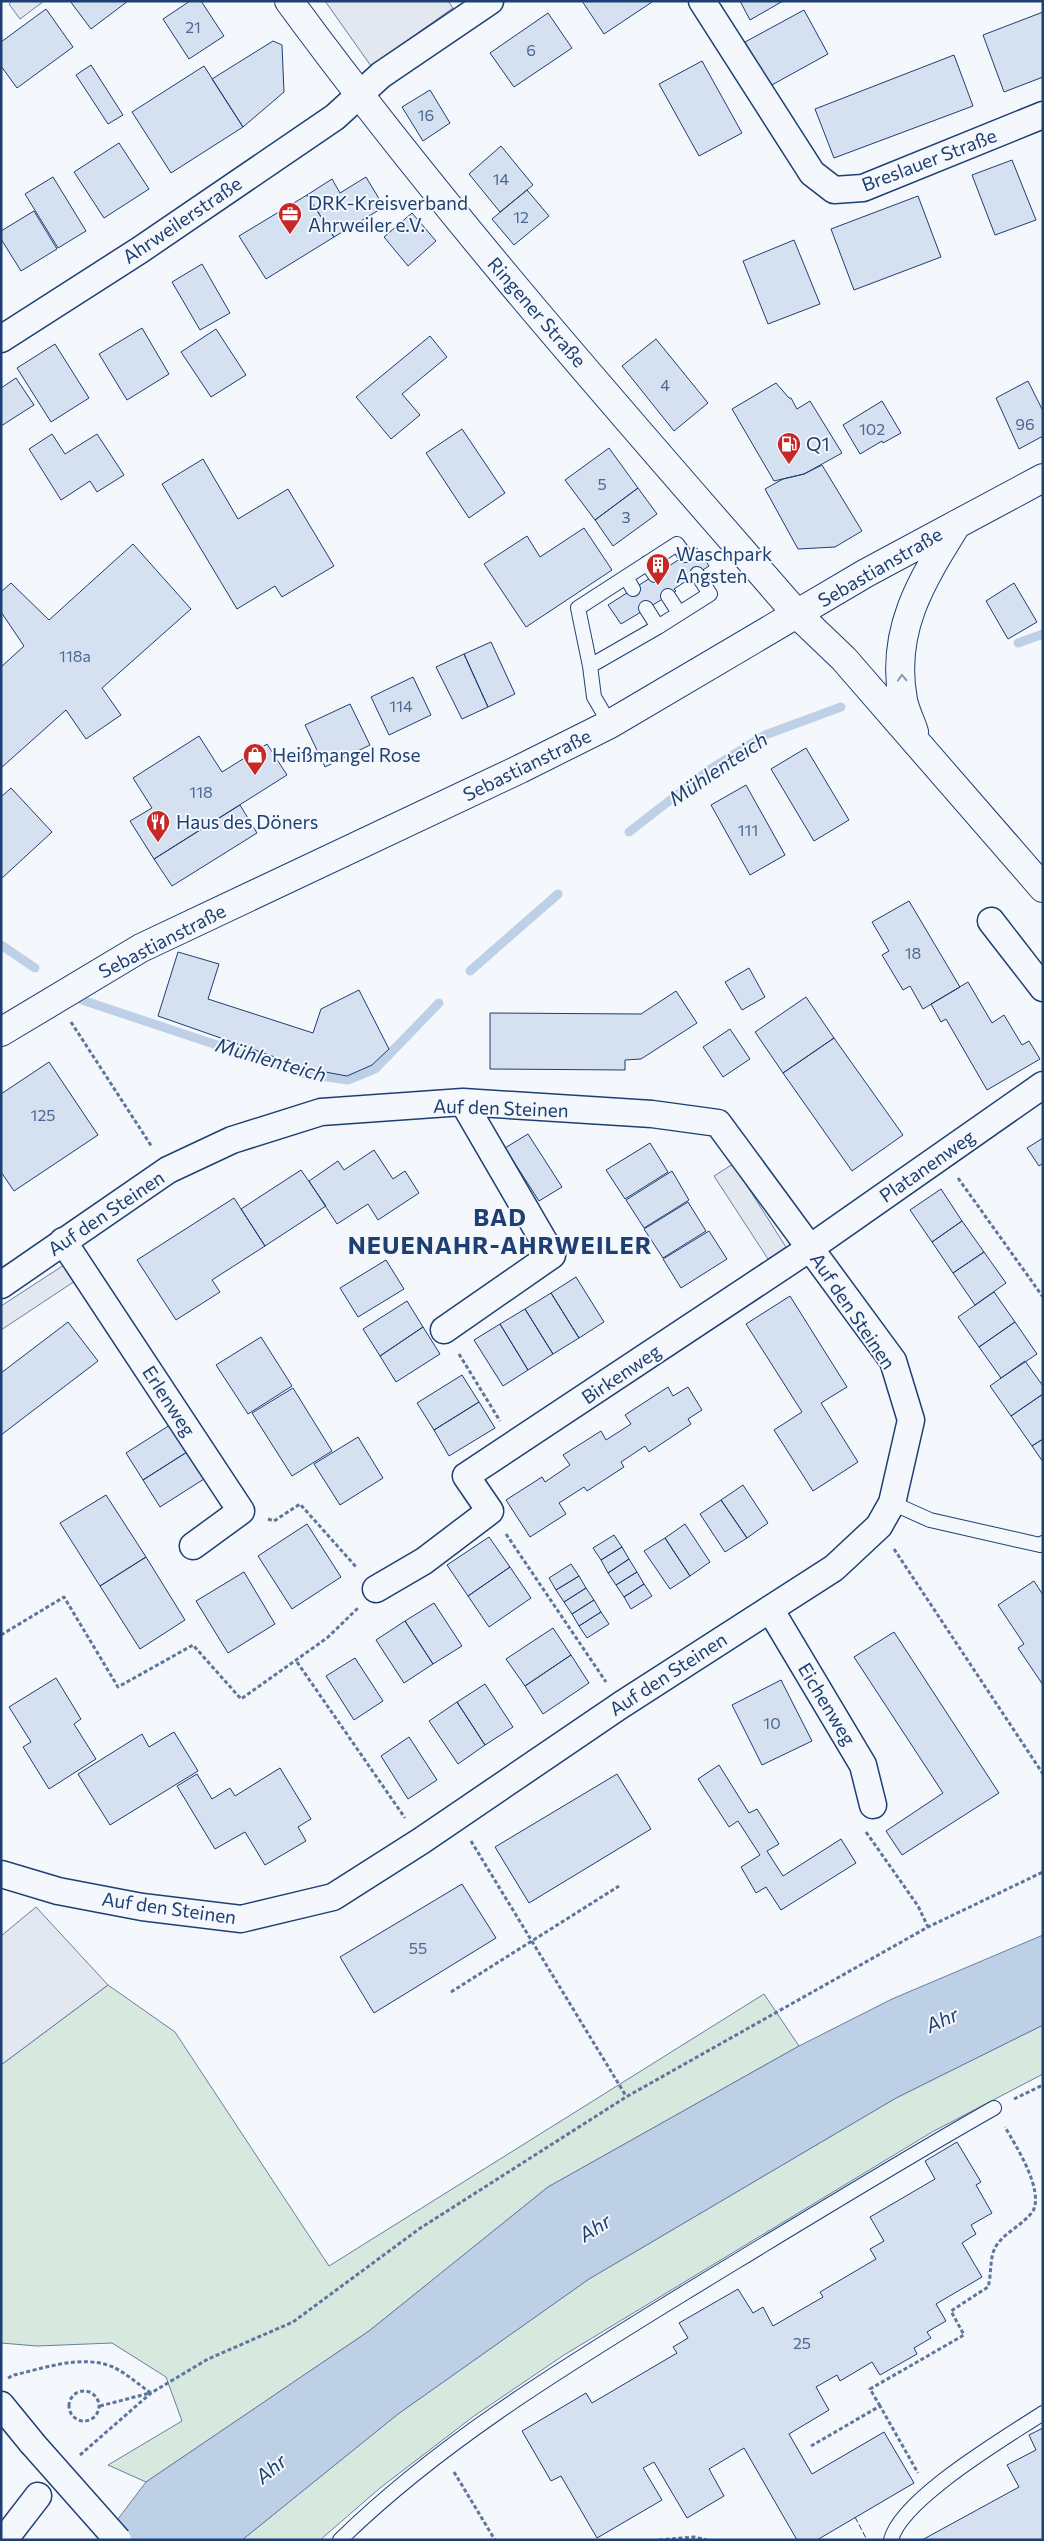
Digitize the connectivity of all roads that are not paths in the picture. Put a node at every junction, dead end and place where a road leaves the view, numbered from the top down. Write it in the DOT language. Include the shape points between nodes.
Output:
graph roads {
  1 [pos="289,1"];
  2 [pos="490,1"];
  3 [pos="702,1"];
  4 [pos="358,96"];
  5 [pos="1043,115"];
  6 [pos="1,339"];
  7 [pos="1043,478"];
  8 [pos="958,522"];
  9 [pos="685,555"];
  10 [pos="647,563"];
  11 [pos="697,574"];
  12 [pos="655,575"];
  13 [pos="626,577"];
  14 [pos="633,589"];
  15 [pos="668,596"];
  16 [pos="646,608"];
  17 [pos="679,614"];
  18 [pos="797,614"];
  19 [pos="658,627"];
  20 [pos="590,666"];
  21 [pos="610,724"];
  22 [pos="918,742"];
  23 [pos="1043,888"];
  24 [pos="991,921"];
  25 [pos="1043,988"];
  26 [pos="1,1032"];
  27 [pos="1043,1085"];
  28 [pos="463,1102"];
  29 [pos="64,1241"];
  30 [pos="810,1248"];
  31 [pos="1,1285"];
  32 [pos="444,1330"];
  33 [pos="892,1503"];
  34 [pos="1043,1543"];
  35 [pos="193,1546"];
  36 [pos="376,1590"];
  37 [pos="770,1609"];
  38 [pos="873,1805"];
  39 [pos="1,1874"];
  40 [pos="994,2108"];
  41 [pos="1,2405"];
  42 [pos="1043,2413"];
  43 [pos="38,2496"];
  44 [pos="4,2540"];
  45 [pos="118,2540"];
  46 [pos="340,2540"];
  47 [pos="890,2540"];
  1 -- 4 [label="street, Ringener Straße"];
  2 -- 4 [label="street, Ahrweilerstraße" via="381,75"];
  3 -- 5 [label="street, Breslauer Straße" via="812,173 834,190 862,188"];
  4 -- 6 [label="street, Ahrweilerstraße" via="303,139 140,250"];
  4 -- 18 [label="street, Ringener Straße" via="503,274"];
  7 -- 8 [label="street, Sebastianstraße"];
  8 -- 18 [label="street, Sebastianstraße"];
  22 -- 8 [label="street, one-way" via="903,700 901,648 910,606"];
  9 -- 10 [label="lane" via="677,544"];
  10 -- 12 [label="lane"];
  10 -- 13 [label="lane"];
  11 -- 17 [label="lane" via="710,594"];
  13 -- 14 [label="lane"];
  13 -- 20 [label="lane" via="578,608"];
  15 -- 17 [label="lane"];
  16 -- 19 [label="lane"];
  17 -- 19 [label="lane"];
  18 -- 21 [label="street, Sebastianstraße"];
  18 -- 22 [label="street, Ringener Straße" via="844,659"];
  19 -- 20 [label="lane"];
  20 -- 21 [label="lane" via="594,697"];
  21 -- 26 [label="street, Sebastianstraße" via="141,948"];
  22 -- 23 [label="street, Ringener Straße"];
  24 -- 25 [label="street"];
  27 -- 30 [label="street, Platanenweg"];
  28 -- 29 [label="street, Auf den Steinen" via="322,1112 232,1140 168,1170"];
  28 -- 30 [label="street, Auf den Steinen" via="652,1114 718,1123"];
  28 -- 32 [label="street" via="552,1255"];
  29 -- 31 [label="street, Auf den Steinen"];
  29 -- 35 [label="street, Erlenweg" via="241,1510"];
  30 -- 33 [label="street, Auf den Steinen" via="893,1361 911,1420"];
  30 -- 36 [label="street, Birkenweg" via="466,1476 490,1511 424,1562"];
  33 -- 34 [label="lane" via="930,1520 994,1536"];
  33 -- 37 [label="street, Auf den Steinen" via="879,1526 834,1568"];
  37 -- 38 [label="street, Eichenweg" via="863,1765"];
  37 -- 39 [label="street, Auf den Steinen" via="332,1897 241,1919 142,1907 58,1891"];
  40 -- 46 [label="lane" via="902,2160 525,2394 442,2453 368,2512"];
  41 -- 45 [label="street, bridge"];
  42 -- 47 [label="lane" via="928,2492 901,2518"];
  43 -- 44 [label="street"];
}
